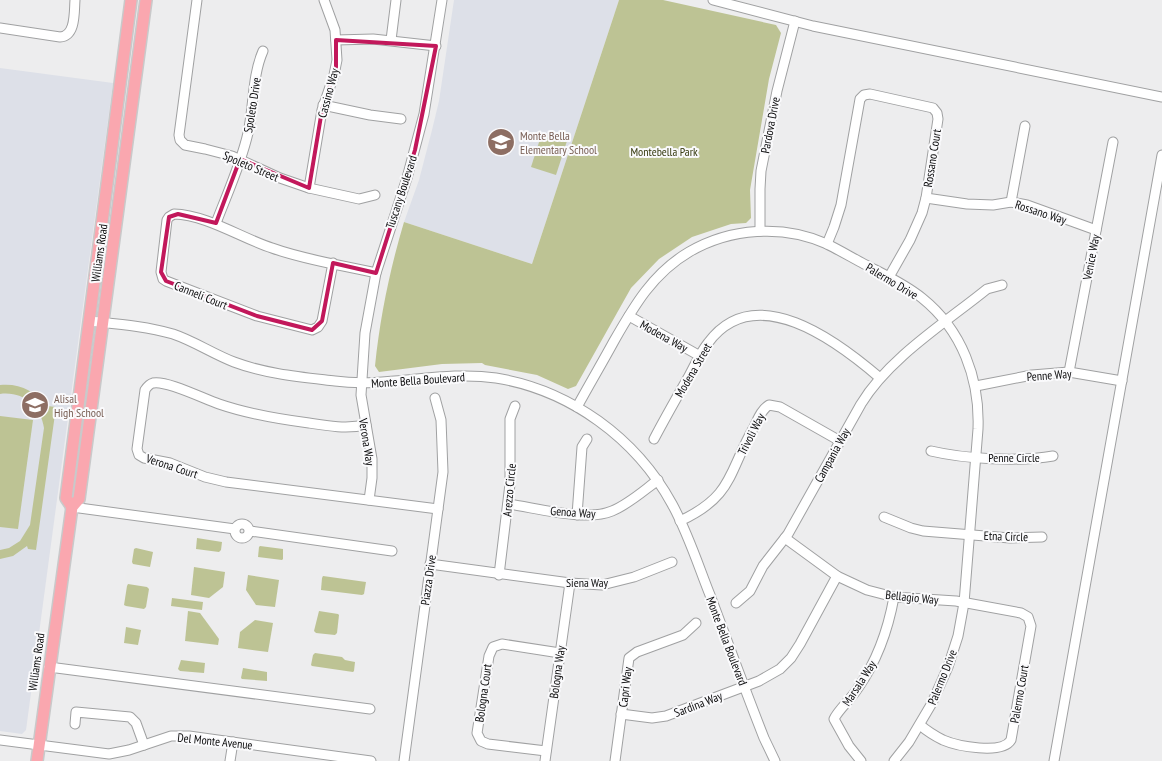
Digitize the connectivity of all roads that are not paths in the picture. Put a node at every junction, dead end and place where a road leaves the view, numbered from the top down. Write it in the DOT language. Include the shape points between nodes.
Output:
graph roads {
  1 [pos="75,0"];
  2 [pos="131,0"];
  3 [pos="146,0"];
  4 [pos="197,0"];
  5 [pos="324,0"];
  6 [pos="396,0"];
  7 [pos="442,0"];
  8 [pos="713,0"];
  9 [pos="795,21"];
  10 [pos="0,28"];
  11 [pos="336,40"];
  12 [pos="391,40"];
  13 [pos="436,46"];
  14 [pos="263,50"];
  15 [pos="1162,97"];
  16 [pos="323,105"];
  17 [pos="117,109"];
  18 [pos="401,119"];
  19 [pos="1026,126"];
  20 [pos="1113,142"];
  21 [pos="1162,155"];
  22 [pos="240,159"];
  23 [pos="310,188"];
  24 [pos="375,195"];
  25 [pos="926,198"];
  26 [pos="1011,202"];
  27 [pos="216,223"];
  28 [pos="1096,230"];
  29 [pos="760,231"];
  30 [pos="115,236"];
  31 [pos="827,244"];
  32 [pos="333,263"];
  33 [pos="376,273"];
  34 [pos="889,278"];
  35 [pos="1002,285"];
  36 [pos="628,316"];
  37 [pos="89,321"];
  38 [pos="946,322"];
  39 [pos="102,323"];
  40 [pos="700,356"];
  41 [pos="1070,372"];
  42 [pos="880,378"];
  43 [pos="1122,381"];
  44 [pos="361,384"];
  45 [pos="976,386"];
  46 [pos="435,398"];
  47 [pos="515,406"];
  48 [pos="577,407"];
  49 [pos="366,425"];
  50 [pos="587,439"];
  51 [pos="654,440"];
  52 [pos="840,441"];
  53 [pos="931,450"];
  54 [pos="975,456"];
  55 [pos="1053,456"];
  56 [pos="658,480"];
  57 [pos="369,500"];
  58 [pos="508,504"];
  59 [pos="72,507"];
  60 [pos="438,509"];
  61 [pos="577,515"];
  62 [pos="884,518"];
  63 [pos="680,521"];
  64 [pos="970,535"];
  65 [pos="1042,537"];
  66 [pos="784,538"];
  67 [pos="392,551"];
  68 [pos="672,562"];
  69 [pos="430,564"];
  70 [pos="500,575"];
  71 [pos="837,576"];
  72 [pos="570,583"];
  73 [pos="894,597"];
  74 [pos="736,602"];
  75 [pos="964,603"];
  76 [pos="696,623"];
  77 [pos="560,653"];
  78 [pos="49,668"];
  79 [pos="744,686"];
  80 [pos="370,709"];
  81 [pos="622,714"];
  82 [pos="75,724"];
  83 [pos="920,725"];
  84 [pos="0,740"];
  85 [pos="233,742"];
  86 [pos="38,745"];
  87 [pos="144,745"];
  88 [pos="546,751"];
  89 [pos="124,756"];
  90 [pos="313,757"];
  91 [pos="36,761"];
  92 [pos="230,761"];
  93 [pos="372,761"];
  94 [pos="404,761"];
  95 [pos="545,761"];
  96 [pos="615,761"];
  97 [pos="775,761"];
  98 [pos="860,761"];
  99 [pos="894,761"];
  100 [pos="1054,761"];
  1 -- 10 [label="street" via="72,28 68,35 60,37"];
  2 -- 17 [label="main road, Williams Road"];
  3 -- 30 [label="main road, Williams Road"];
  4 -- 22 [label="street, Spoleto Street" via="180,140 187,146"];
  5 -- 11 [label="street, Cassino Way"];
  6 -- 12 [label="street"];
  7 -- 13 [label="street, Tuscany Boulevard"];
  8 -- 9 [label="street"];
  9 -- 15 [label="street"];
  9 -- 29 [label="street, Pardova Drive" via="777,91 762,171"];
  11 -- 12 [label="street"];
  11 -- 16 [label="street, Cassino Way" via="336,67"];
  12 -- 13 [label="street"];
  13 -- 33 [label="street, Tuscany Boulevard" via="415,150"];
  14 -- 22 [label="street, Spoleto Drive"];
  16 -- 18 [label="street"];
  16 -- 23 [label="street, Cassino Way"];
  17 -- 30 [label="main road" via="125,116 112,209"];
  17 -- 37 [label="main road, Williams Road"];
  19 -- 26 [label="street"];
  20 -- 28 [label="street, Venice Way"];
  21 -- 43 [label="street"];
  22 -- 23 [label="street, Spoleto Street"];
  22 -- 27 [label="street, Spoleto Drive"];
  23 -- 24 [label="street, Spoleto Street" via="359,199"];
  25 -- 26 [label="street, Rossano Way" via="967,204"];
  25 -- 31 [label="street, Rossano Court" via="937,113 928,107 864,95 859,102 841,205"];
  25 -- 34 [label="street, Rossano Court" via="916,228"];
  26 -- 28 [label="street, Rossano Way"];
  27 -- 32 [label="street, Canneli Court" via="271,248"];
  27 -- 32 [label="street, Canneli Court" via="178,214 168,217 161,272 163,279 257,316 312,330 322,321"];
  28 -- 41 [label="street, Venice Way"];
  29 -- 31 [label="street, Palermo Drive" via="801,235"];
  29 -- 36 [label="street, Palermo Drive" via="720,238 688,253 655,279"];
  30 -- 39 [label="main road, Williams Road"];
  31 -- 34 [label="street, Palermo Drive"];
  32 -- 33 [label="street, Canneli Court"];
  33 -- 44 [label="street, Tuscany Boulevard"];
  34 -- 38 [label="street, Palermo Drive" via="922,299"];
  35 -- 38 [label="street, Campania Way" via="988,289"];
  36 -- 40 [label="street, Modena Way"];
  36 -- 48 [label="street, Palermo Drive"];
  37 -- 39 [label="street, Monte Bella Boulevard"];
  37 -- 59 [label="main road, Williams Road" via="66,498"];
  38 -- 42 [label="street, Campania Way"];
  38 -- 45 [label="street, Palermo Drive" via="961,347"];
  39 -- 44 [label="street, Monte Bella Boulevard" via="174,335 234,362 263,370"];
  39 -- 59 [label="main road, Williams Road" via="79,499"];
  40 -- 42 [label="street, Modena Street" via="708,342 727,326 752,316 775,316 792,320 830,342"];
  40 -- 51 [label="street, Modena Street"];
  41 -- 43 [label="street, Penne Way"];
  41 -- 45 [label="street, Penne Way" via="1032,375"];
  42 -- 52 [label="street, Campania Way"];
  43 -- 100 [label="street"];
  44 -- 48 [label="street, Monte Bella Boulevard" via="446,375 479,376 530,387"];
  44 -- 49 [label="street, Verona Way"];
  45 -- 54 [label="street, Palermo Drive" via="979,415"];
  46 -- 60 [label="street, Piazza Drive" via="443,442"];
  47 -- 58 [label="street, Arezzo Circle" via="510,419"];
  48 -- 56 [label="street, Monte Bella Boulevard" via="617,436"];
  49 -- 57 [label="street, Verona Way" via="372,459"];
  49 -- 57 [label="street, Verona Court" via="339,427 262,416 155,383 145,390 137,449 144,458 170,463 212,480"];
  50 -- 61 [label="street" via="582,447"];
  52 -- 63 [label="street, Trivoli Way" via="780,407 769,405 746,440 721,493 707,506"];
  52 -- 66 [label="street, Campania Way"];
  53 -- 54 [label="street, Penne Circle"];
  54 -- 55 [label="street, Penne Circle" via="1024,459"];
  54 -- 64 [label="street, Palermo Drive"];
  56 -- 61 [label="street, Genoa Way" via="612,511"];
  56 -- 63 [label="street, Monte Bella Boulevard"];
  57 -- 60 [label="street, Verona Court"];
  58 -- 61 [label="street, Genoa Way"];
  58 -- 70 [label="street, Arezzo Circle"];
  59 -- 67 [label="street" via="235,529 242,524 250,531"];
  59 -- 78 [label="main road, Williams Road"];
  60 -- 69 [label="street, Piazza Drive"];
  62 -- 64 [label="street, Etna Circle" via="916,530"];
  63 -- 79 [label="street, Monte Bella Boulevard"];
  64 -- 65 [label="street, Etna Circle"];
  64 -- 75 [label="street, Palermo Drive"];
  66 -- 71 [label="street, Bellagio Way"];
  66 -- 74 [label="street, Campania Way" via="750,591"];
  68 -- 72 [label="street, Siena Way" via="618,582 602,585"];
  69 -- 70 [label="street, Siena Way"];
  69 -- 94 [label="street, Piazza Drive"];
  70 -- 72 [label="street, Siena Way"];
  71 -- 73 [label="street, Bellagio Way" via="867,590"];
  71 -- 79 [label="street, Sardina Way" via="786,664 767,678"];
  72 -- 77 [label="street, Bologna Way"];
  73 -- 75 [label="street, Bellagio Way"];
  73 -- 98 [label="street, Marsala Way" via="888,625 874,660 859,687 834,719"];
  75 -- 83 [label="street, Palermo Drive" via="948,667"];
  75 -- 83 [label="street, Palermo Court" via="1021,613 1031,622 1011,740 1002,747 963,746 944,740"];
  76 -- 81 [label="street, Capri Way" via="683,635 629,658"];
  77 -- 88 [label="street, Bologna Way"];
  77 -- 88 [label="street, Bologna Court" via="502,644 493,647 477,733 480,741 488,744"];
  78 -- 80 [label="street"];
  78 -- 86 [label="main road, Williams Road"];
  79 -- 81 [label="street, Sardina Way" via="666,716 652,718"];
  79 -- 97 [label="street, Monte Bella Boulevard"];
  81 -- 96 [label="street, Capri Way"];
  82 -- 87 [label="street" via="76,712 130,718 136,723"];
  83 -- 99 [label="street, Palermo Drive"];
  84 -- 86 [label="street, Del Monte Avenue"];
  85 -- 87 [label="street, Del Monte Avenue" via="180,736"];
  85 -- 90 [label="street, Del Monte Avenue"];
  85 -- 92 [label="street"];
  86 -- 89 [label="street, Del Monte Avenue"];
  86 -- 91 [label="main road, Williams Road"];
  87 -- 89 [label="street, Del Monte Avenue"];
  88 -- 95 [label="street, Bologna Way"];
  90 -- 93 [label="street, Del Monte Avenue"];
}
